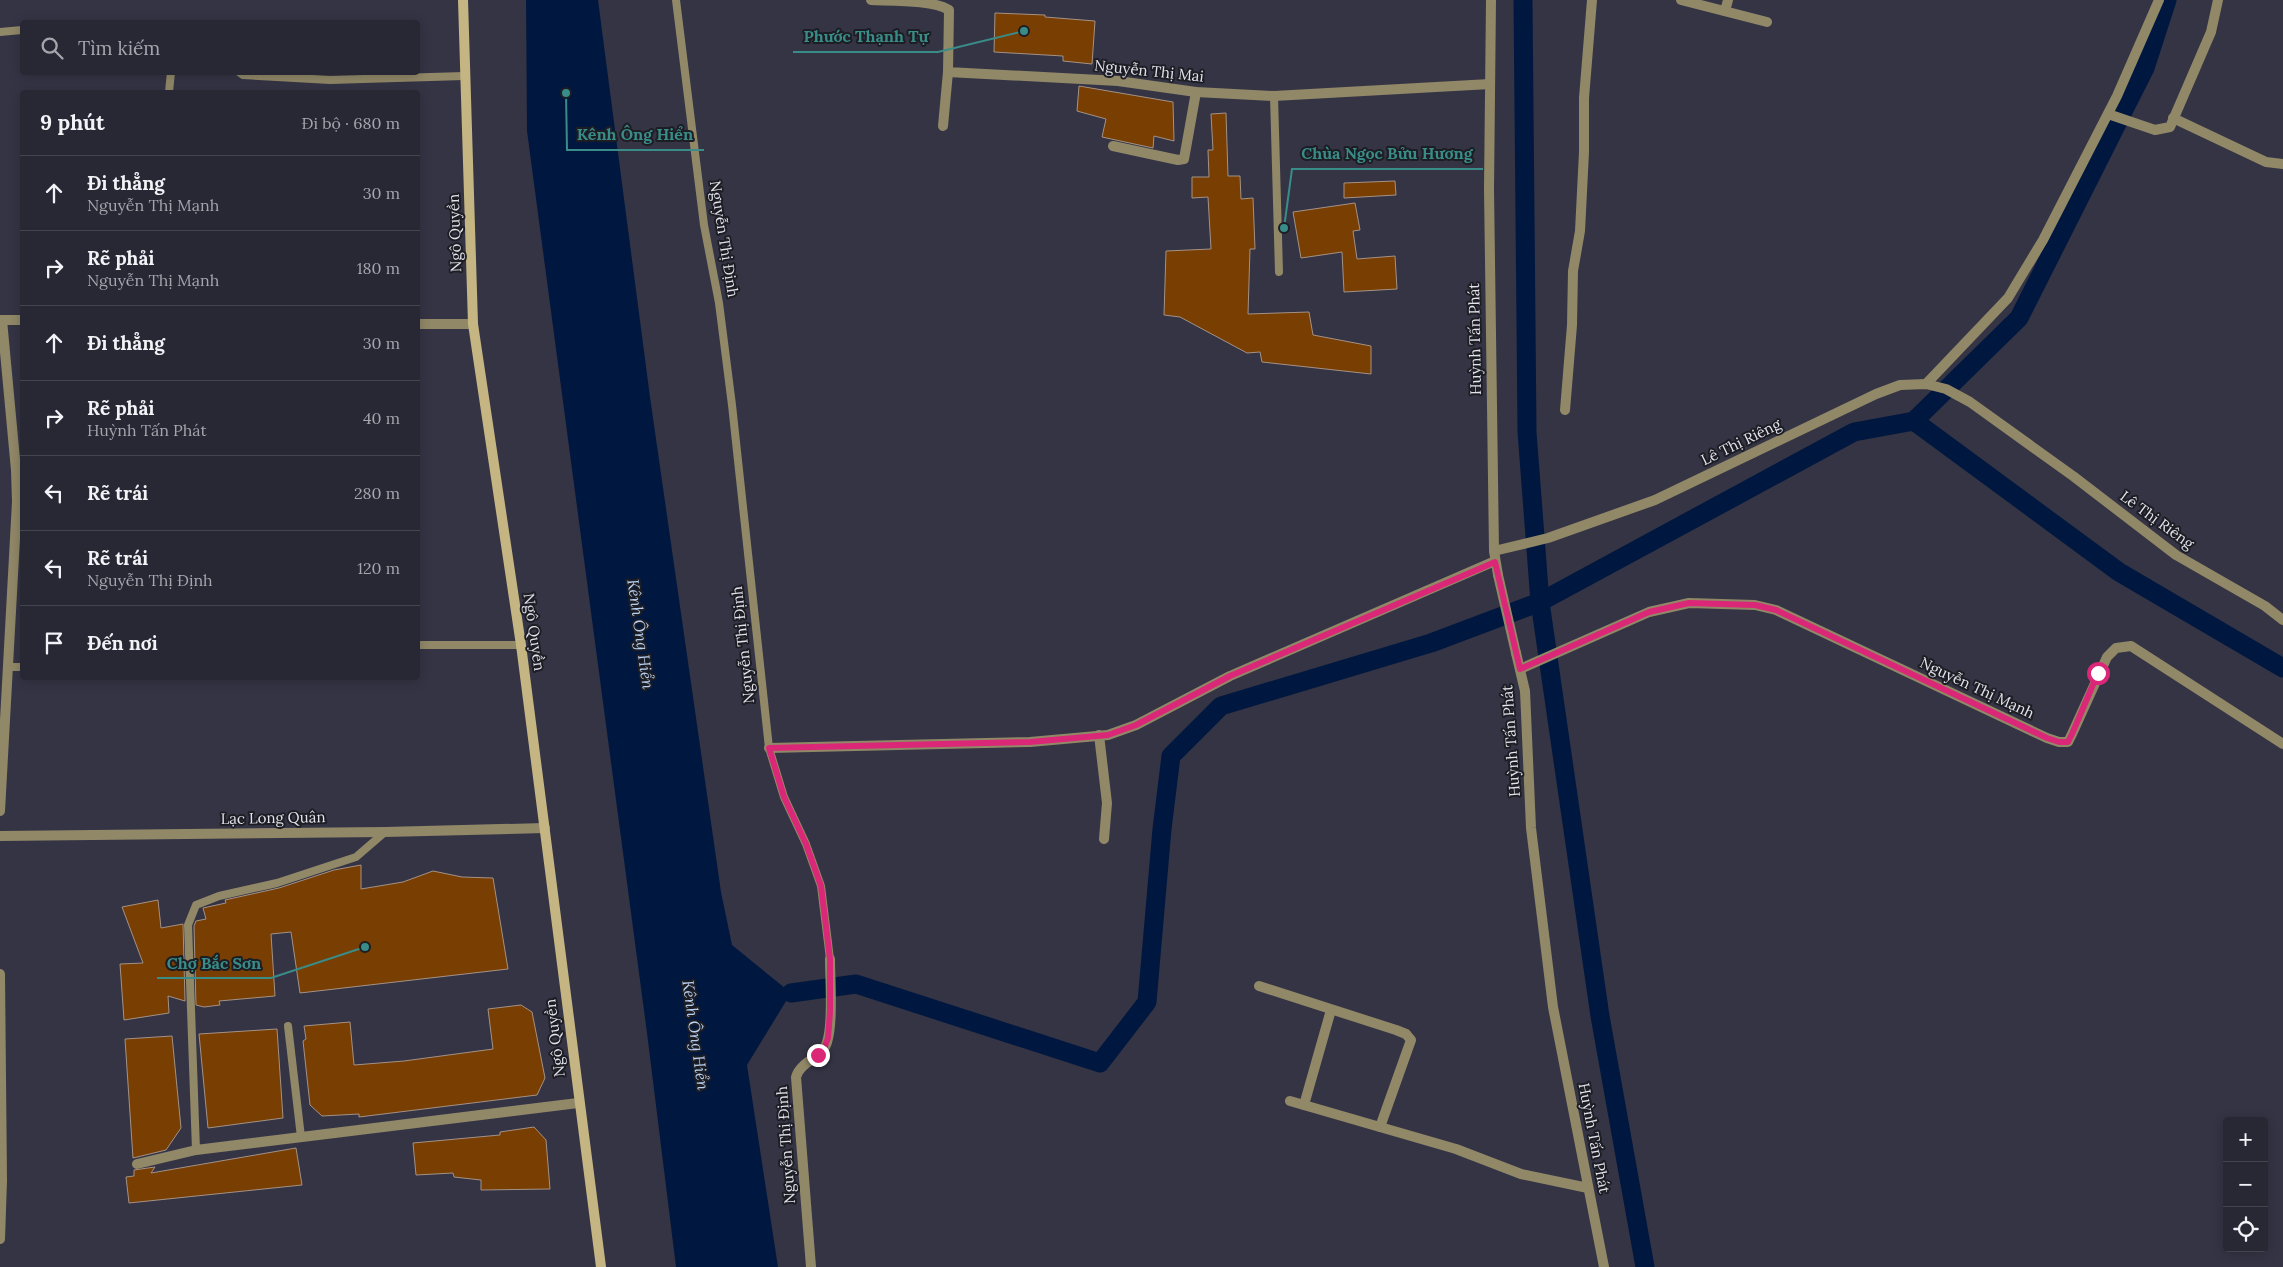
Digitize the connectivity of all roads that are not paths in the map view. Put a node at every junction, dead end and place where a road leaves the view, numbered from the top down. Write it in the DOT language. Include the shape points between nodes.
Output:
graph roads {
  1 [pos="463,0"];
  2 [pos="676,0"];
  3 [pos="871,0"];
  4 [pos="889,0"];
  5 [pos="1491,0"];
  6 [pos="1592,0"];
  7 [pos="1681,0"];
  8 [pos="1728,0"];
  9 [pos="2158,0"];
  10 [pos="2218,0"];
  11 [pos="1725,11"];
  12 [pos="1767,22"];
  13 [pos="20,30"];
  14 [pos="0,32"];
  15 [pos="948,72"];
  16 [pos="171,75"];
  17 [pos="243,75"];
  18 [pos="464,76"];
  19 [pos="1490,84"];
  20 [pos="169,90"];
  21 [pos="1196,92"];
  22 [pos="1274,96"];
  23 [pos="2112,116"];
  24 [pos="2173,118"];
  25 [pos="943,126"];
  26 [pos="1114,146"];
  27 [pos="2283,164"];
  28 [pos="1279,272"];
  29 [pos="1,320"];
  30 [pos="20,320"];
  31 [pos="420,324"];
  32 [pos="473,324"];
  33 [pos="1926,384"];
  34 [pos="1565,410"];
  35 [pos="1495,556"];
  36 [pos="2283,620"];
  37 [pos="420,645"];
  38 [pos="521,646"];
  39 [pos="7,667"];
  40 [pos="20,667"];
  41 [pos="1520,669"];
  42 [pos="1100,735"];
  43 [pos="2283,744"];
  44 [pos="769,748"];
  45 [pos="0,811"];
  46 [pos="545,828"];
  47 [pos="385,832"];
  48 [pos="0,836"];
  49 [pos="1104,839"];
  50 [pos="830,959"];
  51 [pos="0,974"];
  52 [pos="1259,986"];
  53 [pos="1331,1010"];
  54 [pos="288,1026"];
  55 [pos="1290,1101"];
  56 [pos="578,1103"];
  57 [pos="1304,1105"];
  58 [pos="1380,1127"];
  59 [pos="301,1137"];
  60 [pos="196,1150"];
  61 [pos="137,1164"];
  62 [pos="1588,1188"];
  63 [pos="1,1204"];
  64 [pos="0,1239"];
  65 [pos="601,1267"];
  66 [pos="811,1267"];
  67 [pos="1604,1267"];
  1 -- 18 [label="main road, Ngô Quyền"];
  2 -- 44 [label="lane, Nguyễn Thị Định" via="704,225 719,303 732,405"];
  3 -- 4 [label="street"];
  4 -- 15 [label="street" via="942,4 949,10"];
  5 -- 19 [label="street, Huỳnh Tấn Phát"];
  6 -- 34 [label="street" via="1584,98 1580,231 1573,271"];
  7 -- 11 [label="street"];
  8 -- 11 [label="street"];
  9 -- 23 [label="street"];
  10 -- 24 [label="street" via="2211,32"];
  11 -- 12 [label="street"];
  13 -- 14 [label="lane"];
  15 -- 21 [label="street, Nguyễn Thị Mai" via="1118,81"];
  15 -- 25 [label="street"];
  16 -- 20 [label="lane"];
  17 -- 18 [label="lane" via="330,80"];
  18 -- 32 [label="main road, Ngô Quyền"];
  19 -- 22 [label="street, Nguyễn Thị Mai"];
  19 -- 35 [label="street, Huỳnh Tấn Phát" via="1490,357"];
  21 -- 22 [label="street, Nguyễn Thị Mai"];
  21 -- 26 [label="street" via="1184,159"];
  22 -- 28 [label="lane"];
  23 -- 24 [label="street" via="2155,130 2170,127"];
  23 -- 33 [label="street" via="2008,298"];
  24 -- 27 [label="street" via="2266,162"];
  29 -- 30 [label="street"];
  29 -- 39 [label="street" via="17,502"];
  31 -- 32 [label="street"];
  32 -- 38 [label="main road, Ngô Quyền"];
  33 -- 35 [label="street, Lê Thị Riêng" via="1900,384 1656,500 1548,538 1506,549"];
  33 -- 36 [label="street, Lê Thị Riêng" via="1946,389 1970,402 2176,555 2265,606"];
  35 -- 41 [label="street, Huỳnh Tấn Phát"];
  35 -- 42 [label="street, Lê Thị Riêng" via="1230,676 1136,725"];
  37 -- 38 [label="lane"];
  38 -- 46 [label="main road, Ngô Quyền"];
  39 -- 40 [label="lane"];
  39 -- 45 [label="street"];
  41 -- 43 [label="street, Nguyễn Thị Mạnh" via="1649,612 1689,603 1755,605 1776,610 2059,742 2068,742 2107,657 2116,648 2131,646"];
  41 -- 62 [label="street, Huỳnh Tấn Phát" via="1525,691 1531,828 1553,1007"];
  42 -- 44 [label="street, Lê Thị Riêng" via="1030,742"];
  42 -- 49 [label="street" via="1107,803"];
  44 -- 50 [label="lane, Nguyễn Thị Định" via="784,797 821,886"];
  46 -- 47 [label="street, Lạc Long Quân"];
  46 -- 56 [label="main road, Ngô Quyền"];
  47 -- 48 [label="street, Lạc Long Quân"];
  47 -- 60 [label="lane" via="356,857 196,905 188,924"];
  50 -- 66 [label="street, Nguyễn Thị Định" via="830,1012 825,1046 800,1068 796,1077"];
  51 -- 63 [label="street"];
  52 -- 53 [label="street"];
  53 -- 57 [label="street"];
  53 -- 58 [label="street" via="1396,1030 1411,1040"];
  54 -- 59 [label="lane"];
  55 -- 57 [label="street"];
  56 -- 59 [label="street"];
  56 -- 65 [label="main road, Ngô Quyền"];
  57 -- 58 [label="street"];
  58 -- 62 [label="street" via="1456,1149 1521,1174"];
  59 -- 60 [label="street"];
  60 -- 61 [label="street"];
  62 -- 67 [label="street, Huỳnh Tấn Phát"];
  63 -- 64 [label="street"];
}
